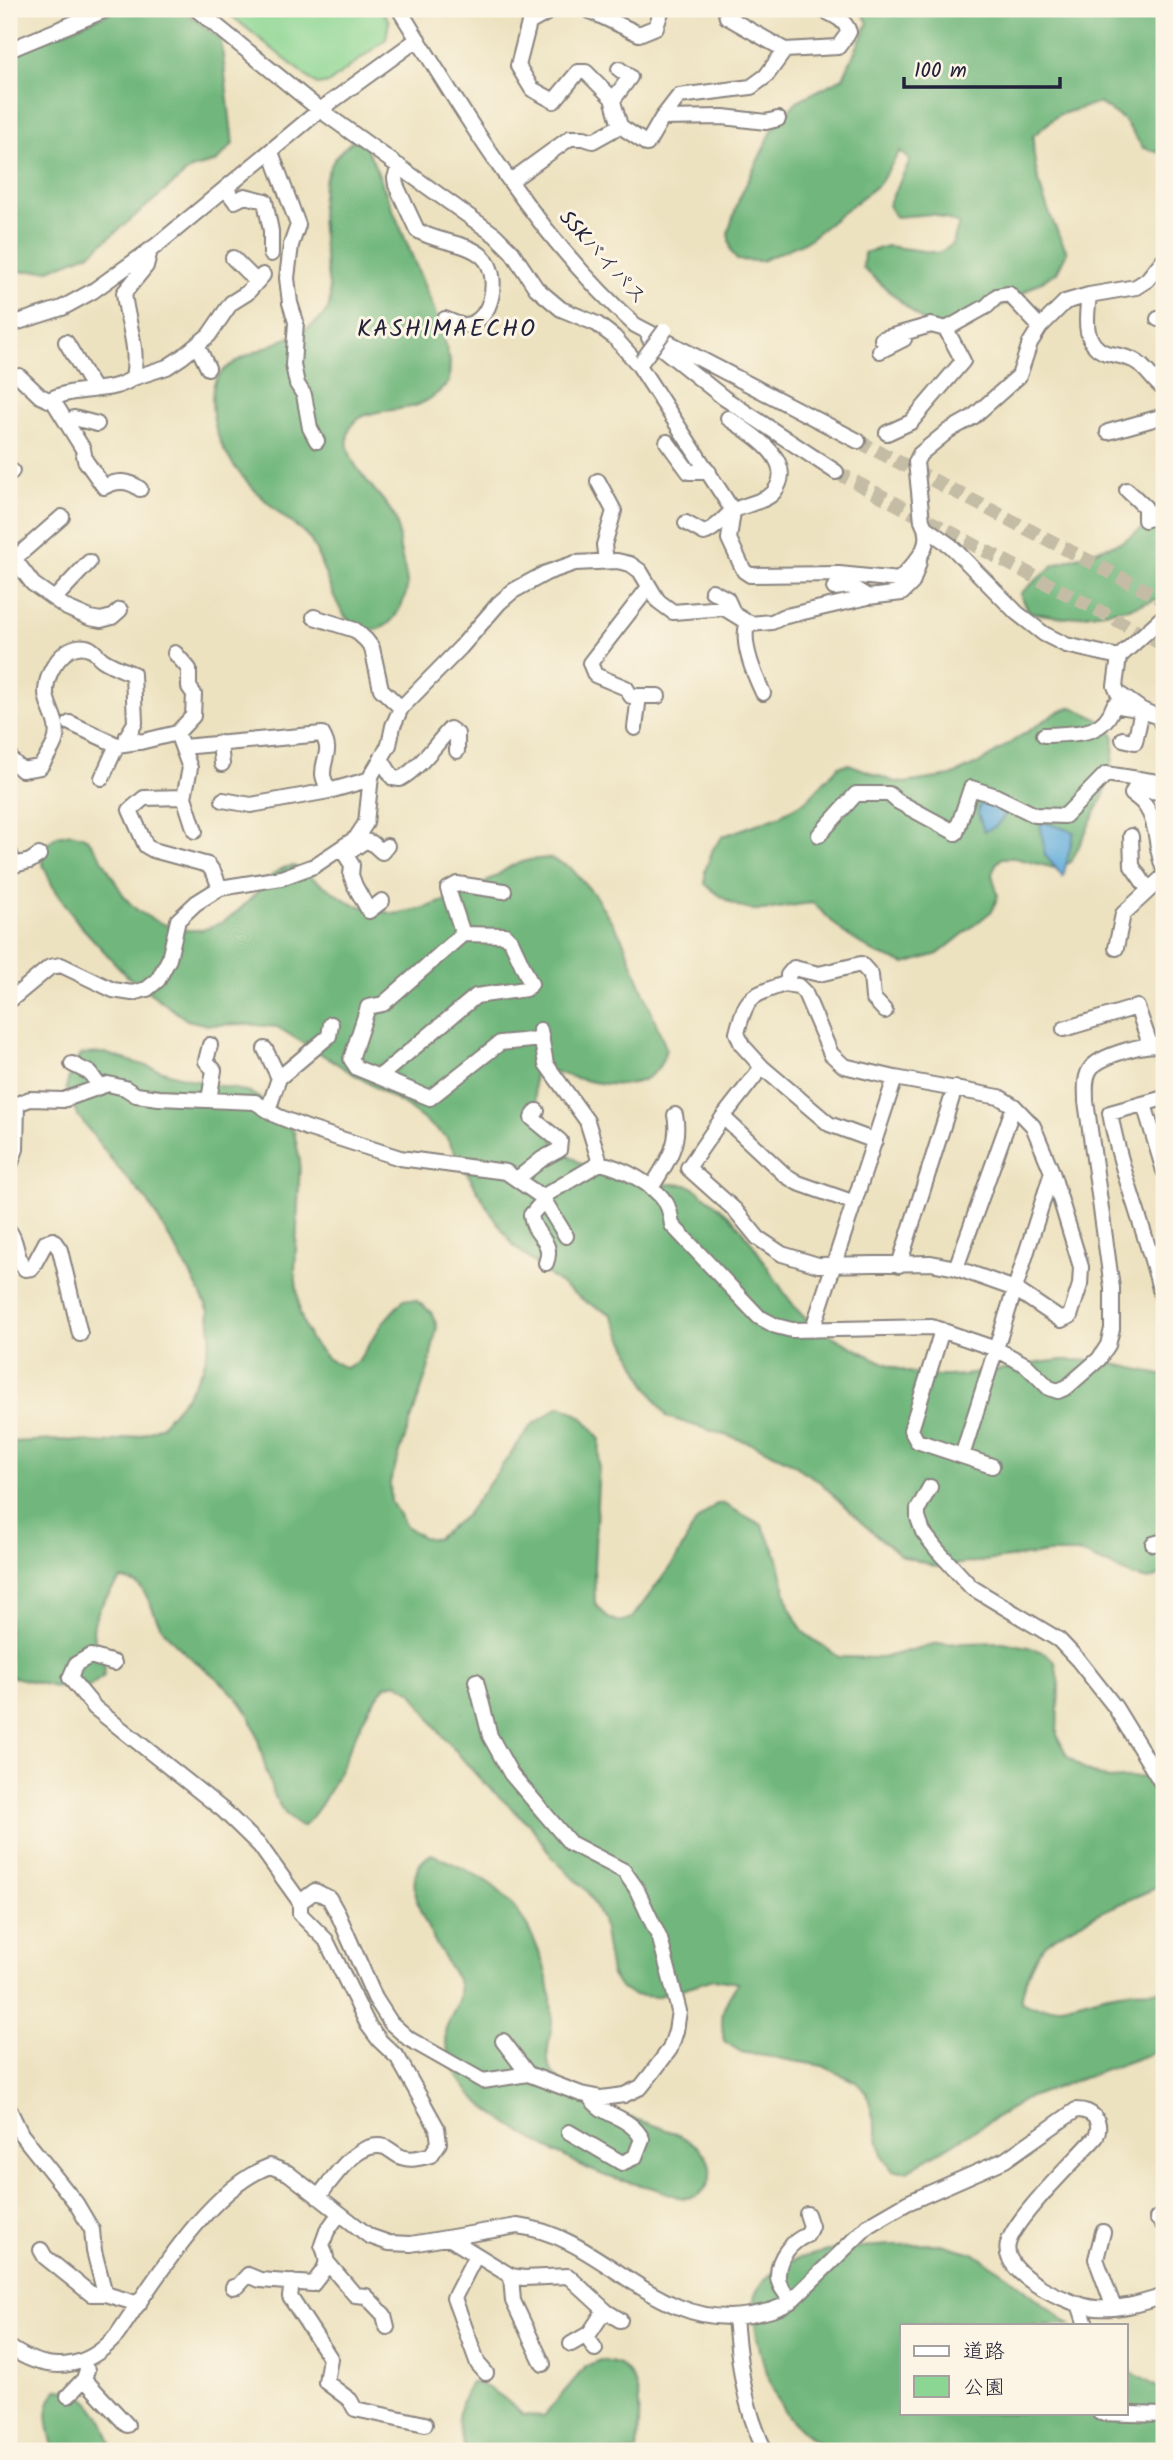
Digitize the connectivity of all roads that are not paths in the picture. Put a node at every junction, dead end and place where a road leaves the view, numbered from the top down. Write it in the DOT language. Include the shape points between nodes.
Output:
graph roads {
  1 [pos="108,9"];
  2 [pos="196,9"];
  3 [pos="399,9"];
  4 [pos="554,9"];
  5 [pos="586,9"];
  6 [pos="662,9"];
  7 [pos="725,9"];
  8 [pos="821,9"];
  9 [pos="418,39"];
  10 [pos="9,50"];
  11 [pos="785,50"];
  12 [pos="619,69"];
  13 [pos="613,100"];
  14 [pos="320,110"];
  15 [pos="662,118"];
  16 [pos="778,119"];
  17 [pos="620,126"];
  18 [pos="271,152"];
  19 [pos="399,166"];
  20 [pos="512,180"];
  21 [pos="226,189"];
  22 [pos="150,250"];
  23 [pos="271,254"];
  24 [pos="233,258"];
  25 [pos="1164,259"];
  26 [pos="1089,295"];
  27 [pos="444,320"];
  28 [pos="9,325"];
  29 [pos="635,325"];
  30 [pos="1041,327"];
  31 [pos="946,329"];
  32 [pos="665,330"];
  33 [pos="66,342"];
  34 [pos="197,345"];
  35 [pos="881,345"];
  36 [pos="640,362"];
  37 [pos="208,368"];
  38 [pos="19,376"];
  39 [pos="133,378"];
  40 [pos="94,389"];
  41 [pos="1164,389"];
  42 [pos="55,397"];
  43 [pos="1164,416"];
  44 [pos="728,418"];
  45 [pos="97,424"];
  46 [pos="1108,432"];
  47 [pos="887,433"];
  48 [pos="317,441"];
  49 [pos="858,441"];
  50 [pos="667,442"];
  51 [pos="709,472"];
  52 [pos="836,472"];
  53 [pos="598,481"];
  54 [pos="140,489"];
  55 [pos="1127,490"];
  56 [pos="1164,503"];
  57 [pos="733,511"];
  58 [pos="62,517"];
  59 [pos="686,523"];
  60 [pos="926,528"];
  61 [pos="11,556"];
  62 [pos="921,558"];
  63 [pos="606,561"];
  64 [pos="89,562"];
  65 [pos="649,587"];
  66 [pos="834,588"];
  67 [pos="712,591"];
  68 [pos="868,597"];
  69 [pos="55,598"];
  70 [pos="120,610"];
  71 [pos="733,614"];
  72 [pos="1164,616"];
  73 [pos="314,617"];
  74 [pos="748,622"];
  75 [pos="175,653"];
  76 [pos="1119,657"];
  77 [pos="762,692"];
  78 [pos="639,696"];
  79 [pos="658,696"];
  80 [pos="401,708"];
  81 [pos="1142,710"];
  82 [pos="70,723"];
  83 [pos="635,728"];
  84 [pos="1164,728"];
  85 [pos="177,733"];
  86 [pos="1044,735"];
  87 [pos="140,742"];
  88 [pos="1134,742"];
  89 [pos="220,744"];
  90 [pos="117,745"];
  91 [pos="183,747"];
  92 [pos="457,751"];
  93 [pos="9,754"];
  94 [pos="381,759"];
  95 [pos="222,764"];
  96 [pos="102,778"];
  97 [pos="371,779"];
  98 [pos="1164,783"];
  99 [pos="329,791"];
  100 [pos="1164,792"];
  101 [pos="184,797"];
  102 [pos="223,800"];
  103 [pos="195,831"];
  104 [pos="819,835"];
  105 [pos="1131,836"];
  106 [pos="387,846"];
  107 [pos="9,851"];
  108 [pos="343,852"];
  109 [pos="39,855"];
  110 [pos="1164,869"];
  111 [pos="1164,876"];
  112 [pos="500,887"];
  113 [pos="220,888"];
  114 [pos="1148,889"];
  115 [pos="382,901"];
  116 [pos="463,934"];
  117 [pos="1116,948"];
  118 [pos="788,984"];
  119 [pos="9,1001"];
  120 [pos="885,1011"];
  121 [pos="331,1024"];
  122 [pos="1064,1029"];
  123 [pos="211,1045"];
  124 [pos="1157,1045"];
  125 [pos="265,1049"];
  126 [pos="72,1064"];
  127 [pos="762,1068"];
  128 [pos="379,1077"];
  129 [pos="278,1078"];
  130 [pos="895,1078"];
  131 [pos="100,1087"];
  132 [pos="955,1088"];
  133 [pos="1164,1098"];
  134 [pos="209,1100"];
  135 [pos="1144,1104"];
  136 [pos="1014,1106"];
  137 [pos="13,1108"];
  138 [pos="268,1110"];
  139 [pos="675,1115"];
  140 [pos="723,1117"];
  141 [pos="532,1118"];
  142 [pos="875,1141"];
  143 [pos="600,1163"];
  144 [pos="9,1168"];
  145 [pos="1164,1171"];
  146 [pos="1052,1172"];
  147 [pos="517,1179"];
  148 [pos="651,1188"];
  149 [pos="543,1198"];
  150 [pos="855,1203"];
  151 [pos="9,1231"];
  152 [pos="566,1236"];
  153 [pos="546,1263"];
  154 [pos="834,1265"];
  155 [pos="899,1265"];
  156 [pos="956,1268"];
  157 [pos="1015,1289"];
  158 [pos="1164,1306"];
  159 [pos="813,1328"];
  160 [pos="942,1330"];
  161 [pos="80,1334"];
  162 [pos="996,1349"];
  163 [pos="962,1456"];
  164 [pos="992,1466"];
  165 [pos="930,1487"];
  166 [pos="114,1663"];
  167 [pos="476,1681"];
  168 [pos="1164,1787"];
  169 [pos="300,1902"];
  170 [pos="503,2041"];
  171 [pos="527,2074"];
  172 [pos="592,2092"];
  173 [pos="9,2109"];
  174 [pos="13,2127"];
  175 [pos="569,2132"];
  176 [pos="318,2197"];
  177 [pos="339,2214"];
  178 [pos="807,2214"];
  179 [pos="1102,2232"];
  180 [pos="449,2238"];
  181 [pos="41,2250"];
  182 [pos="476,2255"];
  183 [pos="327,2262"];
  184 [pos="511,2276"];
  185 [pos="292,2283"];
  186 [pos="233,2287"];
  187 [pos="105,2294"];
  188 [pos="1164,2296"];
  189 [pos="790,2301"];
  190 [pos="139,2304"];
  191 [pos="1079,2304"];
  192 [pos="1114,2308"];
  193 [pos="605,2310"];
  194 [pos="388,2317"];
  195 [pos="734,2317"];
  196 [pos="620,2320"];
  197 [pos="1086,2324"];
  198 [pos="590,2333"];
  199 [pos="571,2344"];
  200 [pos="9,2347"];
  201 [pos="595,2349"];
  202 [pos="23,2357"];
  203 [pos="90,2359"];
  204 [pos="542,2364"];
  205 [pos="9,2367"];
  206 [pos="486,2373"];
  207 [pos="84,2379"];
  208 [pos="68,2396"];
  209 [pos="1128,2414"];
  210 [pos="1164,2418"];
  211 [pos="425,2424"];
  212 [pos="127,2425"];
  213 [pos="765,2451"];
  1 -- 10 [label="street"];
  2 -- 14 [label="street"];
  3 -- 9 [label="street, SSKバイパス"];
  4 -- 13 [label="street" via="529,23 518,66 532,89 554,101 578,72 586,72"];
  5 -- 6 [label="street" via="639,34 656,27"];
  7 -- 11 [label="street" via="735,24"];
  8 -- 11 [label="street" via="847,25 845,41 838,47"];
  9 -- 14 [label="street"];
  9 -- 20 [label="street, SSKバイパス"];
  11 -- 15 [label="street" via="766,76 751,86 679,96"];
  12 -- 13 [label="street" via="630,77"];
  13 -- 17 [label="street"];
  14 -- 18 [label="street"];
  14 -- 19 [label="street"];
  15 -- 16 [label="street"];
  15 -- 17 [label="street" via="647,144"];
  17 -- 20 [label="street" via="593,141 570,138"];
  18 -- 21 [label="street"];
  18 -- 48 [label="street" via="298,225 290,245 287,278 296,322 293,365"];
  19 -- 27 [label="street" via="396,185 417,230 472,251 491,268 490,302 483,314 465,326"];
  19 -- 36 [label="street" via="495,236 536,288 561,309 597,324"];
  20 -- 29 [label="street, SSKバイパス" via="550,236"];
  21 -- 22 [label="street"];
  21 -- 23 [label="street" via="235,201 246,196 265,201"];
  22 -- 28 [label="street" via="62,308"];
  22 -- 39 [label="street" via="146,266 124,293 137,359"];
  24 -- 34 [label="street" via="260,279 231,303"];
  25 -- 26 [label="street" via="1136,287"];
  26 -- 30 [label="street" via="1065,302"];
  26 -- 41 [label="street" via="1086,328 1091,340 1102,351 1135,360"];
  29 -- 49 [label="street, SSKバイパス"];
  29 -- 52 [label="street" via="724,398"];
  30 -- 31 [label="street" via="1009,294 997,296"];
  30 -- 60 [label="street" via="1019,376 973,417 920,454 916,462"];
  31 -- 35 [label="street" via="931,325"];
  31 -- 47 [label="street" via="963,361 911,422"];
  32 -- 36 [label="street, bridge"];
  33 -- 40 [label="street"];
  34 -- 37 [label="street"];
  34 -- 39 [label="street" via="167,367"];
  36 -- 51 [label="street"];
  38 -- 42 [label="street" via="40,396"];
  39 -- 40 [label="street" via="122,386"];
  40 -- 42 [label="street"];
  42 -- 45 [label="street" via="76,421"];
  42 -- 54 [label="street" via="85,460 104,487 113,482 133,483"];
  43 -- 46 [label="street"];
  44 -- 57 [label="street" via="770,448 779,464 780,481 774,494"];
  50 -- 51 [label="street" via="689,472"];
  51 -- 57 [label="street"];
  53 -- 63 [label="street" via="614,510 604,545"];
  55 -- 56 [label="street" via="1145,507 1145,520"];
  57 -- 59 [label="street" via="704,533"];
  57 -- 62 [label="street" via="729,539 750,575 839,574 899,580"];
  58 -- 61 [label="street"];
  60 -- 62 [label="street"];
  60 -- 76 [label="street" via="1044,634 1066,645"];
  61 -- 69 [label="street" via="33,583"];
  62 -- 68 [label="street" via="912,583 902,593"];
  63 -- 65 [label="street" via="630,564"];
  63 -- 80 [label="street" via="575,563 513,591"];
  64 -- 69 [label="street"];
  65 -- 71 [label="street" via="673,612 724,608"];
  65 -- 78 [label="street" via="590,663 595,675"];
  66 -- 68 [label="street" via="849,586"];
  67 -- 71 [label="street" via="727,599"];
  68 -- 74 [label="street" via="772,622"];
  69 -- 70 [label="street" via="90,618 102,620"];
  71 -- 74 [label="street"];
  72 -- 76 [label="street"];
  73 -- 80 [label="street" via="355,630 366,640 381,690"];
  74 -- 77 [label="street" via="744,632"];
  75 -- 85 [label="street" via="189,669 189,687 194,694 193,716"];
  76 -- 81 [label="street" via="1118,693"];
  78 -- 79 [label="street"];
  78 -- 83 [label="street"];
  80 -- 94 [label="street"];
  81 -- 84 [label="street" via="1158,717"];
  81 -- 86 [label="street" via="1114,705 1111,714 1091,732"];
  81 -- 88 [label="street"];
  82 -- 90 [label="street"];
  85 -- 87 [label="street"];
  85 -- 91 [label="street"];
  87 -- 90 [label="street"];
  87 -- 93 [label="street" via="127,736 135,723 133,674 103,660 89,647 75,646 63,652 45,692 56,724 49,754 40,767 22,770"];
  89 -- 91 [label="street"];
  89 -- 95 [label="street"];
  89 -- 99 [label="street" via="322,734 328,754 323,774"];
  90 -- 96 [label="street"];
  91 -- 101 [label="street" via="190,768"];
  92 -- 94 [label="street" via="457,734 450,729 400,779 393,778"];
  94 -- 97 [label="street"];
  97 -- 99 [label="street"];
  97 -- 108 [label="street" via="366,822"];
  98 -- 104 [label="street" via="1106,774 1065,816 1035,815 971,788 956,834 889,794 856,794"];
  99 -- 102 [label="street" via="251,804"];
  100 -- 110 [label="street" via="1134,790 1132,794 1147,808"];
  101 -- 103 [label="street"];
  101 -- 113 [label="street" via="163,792 144,798 130,810 146,846 208,864"];
  105 -- 114 [label="street" via="1132,866"];
  106 -- 108 [label="street" via="382,852 365,841"];
  107 -- 109 [label="street" via="14,865"];
  108 -- 113 [label="street" via="281,878"];
  108 -- 115 [label="street" via="369,911"];
  111 -- 114 [label="street"];
  112 -- 116 [label="street" via="457,884 449,888"];
  113 -- 119 [label="street" via="178,920 169,959 158,980 147,989 132,993 113,990 61,965 50,967"];
  114 -- 117 [label="street" via="1123,914"];
  116 -- 128 [label="street" via="383,1004 368,1007 351,1059 357,1068"];
  116 -- 128 [label="street" via="505,935 531,984 526,989 476,996"];
  118 -- 120 [label="street" via="794,968 819,974 861,964 871,975 873,998"];
  118 -- 127 [label="street" via="753,996 744,1006 737,1033"];
  118 -- 130 [label="street" via="805,993 822,1038 844,1066"];
  121 -- 129 [label="street" via="329,1036"];
  122 -- 124 [label="street" via="1137,1007"];
  123 -- 134 [label="street" via="206,1061 214,1070"];
  124 -- 162 [label="street" via="1098,1061 1088,1074 1112,1287 1108,1345 1084,1373 1058,1391 1026,1365"];
  125 -- 129 [label="street"];
  126 -- 131 [label="street" via="90,1073"];
  127 -- 140 [label="street"];
  127 -- 142 [label="street" via="829,1124"];
  128 -- 143 [label="street" via="429,1098 500,1043 541,1035 546,1064 587,1121"];
  129 -- 138 [label="street"];
  130 -- 132 [label="street"];
  130 -- 142 [label="street"];
  131 -- 134 [label="street" via="108,1084 136,1095"];
  131 -- 137 [label="street" via="63,1100 30,1098"];
  132 -- 136 [label="street" via="999,1097"];
  132 -- 155 [label="street"];
  133 -- 135 [label="street"];
  134 -- 138 [label="street" via="255,1102"];
  135 -- 145 [label="street"];
  135 -- 158 [label="street" via="1110,1113 1116,1148"];
  136 -- 146 [label="street" via="1033,1126"];
  136 -- 156 [label="street"];
  137 -- 144 [label="street" via="16,1149"];
  138 -- 147 [label="street" via="307,1128 400,1158 493,1168"];
  139 -- 148 [label="street" via="678,1127 671,1156"];
  140 -- 150 [label="street" via="798,1184"];
  140 -- 154 [label="street" via="688,1168 735,1210 758,1238 782,1254"];
  141 -- 147 [label="street" via="560,1141 559,1150"];
  142 -- 150 [label="street"];
  143 -- 148 [label="street"];
  143 -- 149 [label="street"];
  146 -- 157 [label="street"];
  146 -- 157 [label="street" via="1081,1267 1070,1316 1061,1320"];
  147 -- 149 [label="street"];
  148 -- 159 [label="street" via="668,1206 672,1225 759,1317 792,1330"];
  149 -- 152 [label="street"];
  149 -- 153 [label="street" via="531,1215 550,1251"];
  150 -- 154 [label="street"];
  151 -- 161 [label="street" via="26,1269 32,1268 46,1241 53,1240 60,1250"];
  154 -- 155 [label="street"];
  154 -- 159 [label="street"];
  155 -- 156 [label="street" via="931,1263"];
  156 -- 157 [label="street"];
  157 -- 162 [label="street"];
  159 -- 160 [label="street"];
  160 -- 162 [label="street"];
  160 -- 163 [label="street" via="911,1430 917,1441"];
  162 -- 163 [label="street"];
  163 -- 164 [label="street"];
  165 -- 168 [label="street" via="918,1518 937,1550 971,1587 1059,1640 1072,1653 1126,1724"];
  166 -- 169 [label="street" via="90,1656 76,1664 70,1678 95,1709 223,1810 260,1846"];
  167 -- 172 [label="street" via="490,1736 511,1774 570,1843 624,1871 660,1939 679,2011 670,2049 641,2087 624,2095"];
  169 -- 171 [label="street" via="315,1891 329,1898 375,1997 391,2023 409,2039 483,2081"];
  169 -- 176 [label="street" via="300,1914 326,1940 368,2025 398,2058 438,2128 439,2143 431,2155 419,2159 369,2146 356,2154"];
  170 -- 171 [label="street"];
  171 -- 172 [label="street"];
  172 -- 175 [label="street" via="596,2107 635,2126 642,2139 635,2157 622,2163"];
  173 -- 174 [label="street"];
  174 -- 187 [label="street" via="76,2203 92,2231"];
  176 -- 177 [label="street"];
  176 -- 190 [label="street" via="279,2168 260,2169 194,2227"];
  177 -- 180 [label="street" via="389,2244"];
  177 -- 183 [label="street" via="322,2245"];
  178 -- 189 [label="street" via="811,2226 807,2235 795,2239 783,2256 778,2275"];
  179 -- 192 [label="street" via="1096,2259"];
  180 -- 182 [label="street"];
  180 -- 195 [label="street" via="517,2225 547,2230 663,2301 691,2312"];
  181 -- 187 [label="street" via="91,2294"];
  182 -- 184 [label="street"];
  182 -- 206 [label="street" via="454,2298 478,2364"];
  183 -- 185 [label="street" via="313,2284"];
  183 -- 194 [label="street" via="355,2295 366,2296"];
  184 -- 193 [label="street" via="568,2276"];
  184 -- 204 [label="street" via="513,2301"];
  185 -- 186 [label="street" via="248,2275"];
  185 -- 211 [label="street" via="290,2297 330,2358 326,2382 355,2409"];
  187 -- 190 [label="street"];
  188 -- 192 [label="street"];
  189 -- 191 [label="street" via="869,2225 906,2203 1005,2160 1065,2116 1082,2110 1097,2120 1096,2137 1018,2225 1007,2245 1015,2269 1025,2278"];
  189 -- 195 [label="street" via="780,2308"];
  190 -- 203 [label="street" via="108,2347"];
  191 -- 192 [label="street"];
  191 -- 197 [label="street"];
  193 -- 196 [label="street"];
  193 -- 198 [label="street"];
  195 -- 213 [label="street" via="740,2376"];
  198 -- 199 [label="street"];
  198 -- 201 [label="street" via="587,2337"];
  200 -- 202 [label="street"];
  202 -- 203 [label="street" via="65,2365"];
  202 -- 205 [label="street"];
  203 -- 207 [label="street"];
  207 -- 208 [label="street"];
  207 -- 212 [label="street"];
  209 -- 210 [label="street"];
}
